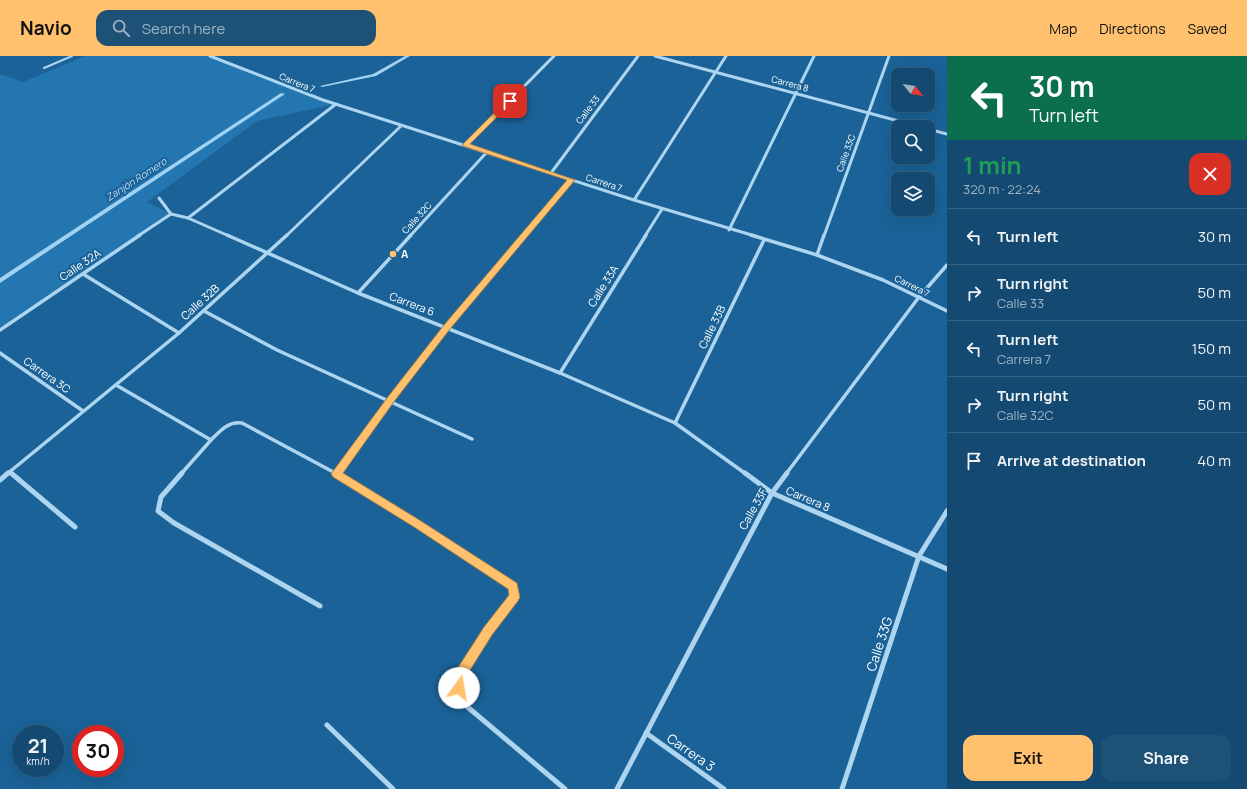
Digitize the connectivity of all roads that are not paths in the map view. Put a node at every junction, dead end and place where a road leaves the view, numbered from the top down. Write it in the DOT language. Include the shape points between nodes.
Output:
graph roads {
  1 [pos="72,56"];
  2 [pos="210,56"];
  3 [pos="554,56"];
  4 [pos="638,56"];
  5 [pos="655,56"];
  6 [pos="726,56"];
  7 [pos="814,56"];
  8 [pos="889,56"];
  9 [pos="44,68"];
  10 [pos="716,72"];
  11 [pos="795,94"];
  12 [pos="336,104"];
  13 [pos="868,114"];
  14 [pos="892,120"];
  15 [pos="401,126"];
  16 [pos="935,131"];
  17 [pos="947,134"];
  18 [pos="466,145"];
  19 [pos="487,152"];
  20 [pos="551,173"];
  21 [pos="572,180"];
  22 [pos="159,198"];
  23 [pos="634,200"];
  24 [pos="662,209"];
  25 [pos="171,214"];
  26 [pos="188,218"];
  27 [pos="729,230"];
  28 [pos="764,240"];
  29 [pos="268,254"];
  30 [pos="817,255"];
  31 [pos="947,265"];
  32 [pos="83,274"];
  33 [pos="358,293"];
  34 [pos="919,297"];
  35 [pos="204,311"];
  36 [pos="947,311"];
  37 [pos="447,327"];
  38 [pos="0,330"];
  39 [pos="179,333"];
  40 [pos="0,353"];
  41 [pos="560,373"];
  42 [pos="116,385"];
  43 [pos="390,401"];
  44 [pos="83,412"];
  45 [pos="675,423"];
  46 [pos="472,439"];
  47 [pos="211,440"];
  48 [pos="10,472"];
  49 [pos="336,474"];
  50 [pos="0,480"];
  51 [pos="772,493"];
  52 [pos="947,511"];
  53 [pos="75,528"];
  54 [pos="919,556"];
  55 [pos="947,569"];
  56 [pos="320,606"];
  57 [pos="327,725"];
  58 [pos="646,733"];
  59 [pos="393,789"];
  60 [pos="565,789"];
  61 [pos="617,789"];
  62 [pos="724,789"];
  63 [pos="842,789"];
  1 -- 9 [label="lane"];
  2 -- 12 [label="street, Carrera 7"];
  3 -- 18 [label="street"];
  4 -- 20 [label="street, Calle 33"];
  5 -- 10 [label="street, Carrera 8"];
  6 -- 10 [label="street"];
  7 -- 11 [label="street"];
  8 -- 13 [label="street, Calle 33C"];
  10 -- 11 [label="street, Carrera 8"];
  10 -- 23 [label="street"];
  11 -- 13 [label="street, Carrera 8"];
  11 -- 27 [label="street"];
  12 -- 15 [label="street, Carrera 7"];
  12 -- 26 [label="street"];
  13 -- 14 [label="street, Carrera 8"];
  13 -- 30 [label="street, Calle 33C"];
  15 -- 18 [label="street, Carrera 7"];
  15 -- 29 [label="street, Calle 32B"];
  16 -- 17 [label="street"];
  18 -- 19 [label="street, Carrera 7"];
  19 -- 20 [label="street, Carrera 7"];
  19 -- 33 [label="street, Calle 32C"];
  20 -- 21 [label="street, Carrera 7"];
  21 -- 23 [label="street, Carrera 7"];
  21 -- 37 [label="street"];
  22 -- 25 [label="street"];
  23 -- 24 [label="street, Carrera 7"];
  24 -- 27 [label="street, Carrera 7"];
  24 -- 41 [label="street, Calle 33A"];
  25 -- 26 [label="street, Carrera 6"];
  25 -- 32 [label="street, Calle 32A"];
  26 -- 29 [label="street, Carrera 6"];
  27 -- 28 [label="street, Carrera 7"];
  28 -- 30 [label="street, Carrera 7"];
  28 -- 45 [label="street, Calle 33B"];
  29 -- 33 [label="street, Carrera 6"];
  29 -- 35 [label="street, Calle 32B"];
  30 -- 34 [label="street, Carrera 7" via="883,280"];
  31 -- 34 [label="street, Calle 33F"];
  32 -- 38 [label="street, Calle 32A"];
  32 -- 39 [label="street"];
  33 -- 37 [label="street, Carrera 6"];
  34 -- 36 [label="street, Carrera 7"];
  34 -- 51 [label="street, Calle 33F"];
  35 -- 39 [label="street, Calle 32B"];
  35 -- 43 [label="street" via="277,350"];
  37 -- 41 [label="street, Carrera 6"];
  37 -- 43 [label="street"];
  39 -- 42 [label="street, Calle 32B"];
  40 -- 44 [label="street, Carrera 3C"];
  41 -- 45 [label="street, Carrera 6"];
  42 -- 44 [label="street, Calle 32B"];
  42 -- 47 [label="street"];
  43 -- 46 [label="street"];
  43 -- 49 [label="street"];
  44 -- 48 [label="street, Calle 32B"];
  45 -- 51 [label="street, Carrera 8"];
  47 -- 49 [label="street" via="230,423 236,421"];
  47 -- 56 [label="street" via="161,498 158,510 174,523"];
  48 -- 50 [label="street, Calle 32B"];
  48 -- 53 [label="street"];
  49 -- 60 [label="street" via="514,586 514,597 461,673 459,688 464,704"];
  51 -- 54 [label="street, Carrera 8"];
  51 -- 58 [label="street, Calle 33F"];
  52 -- 54 [label="street, Calle 33G"];
  54 -- 55 [label="street, Carrera 8"];
  54 -- 63 [label="street, Calle 33G"];
  57 -- 59 [label="street"];
  58 -- 61 [label="street, Calle 33F"];
  58 -- 62 [label="street, Carrera 3"];
}
